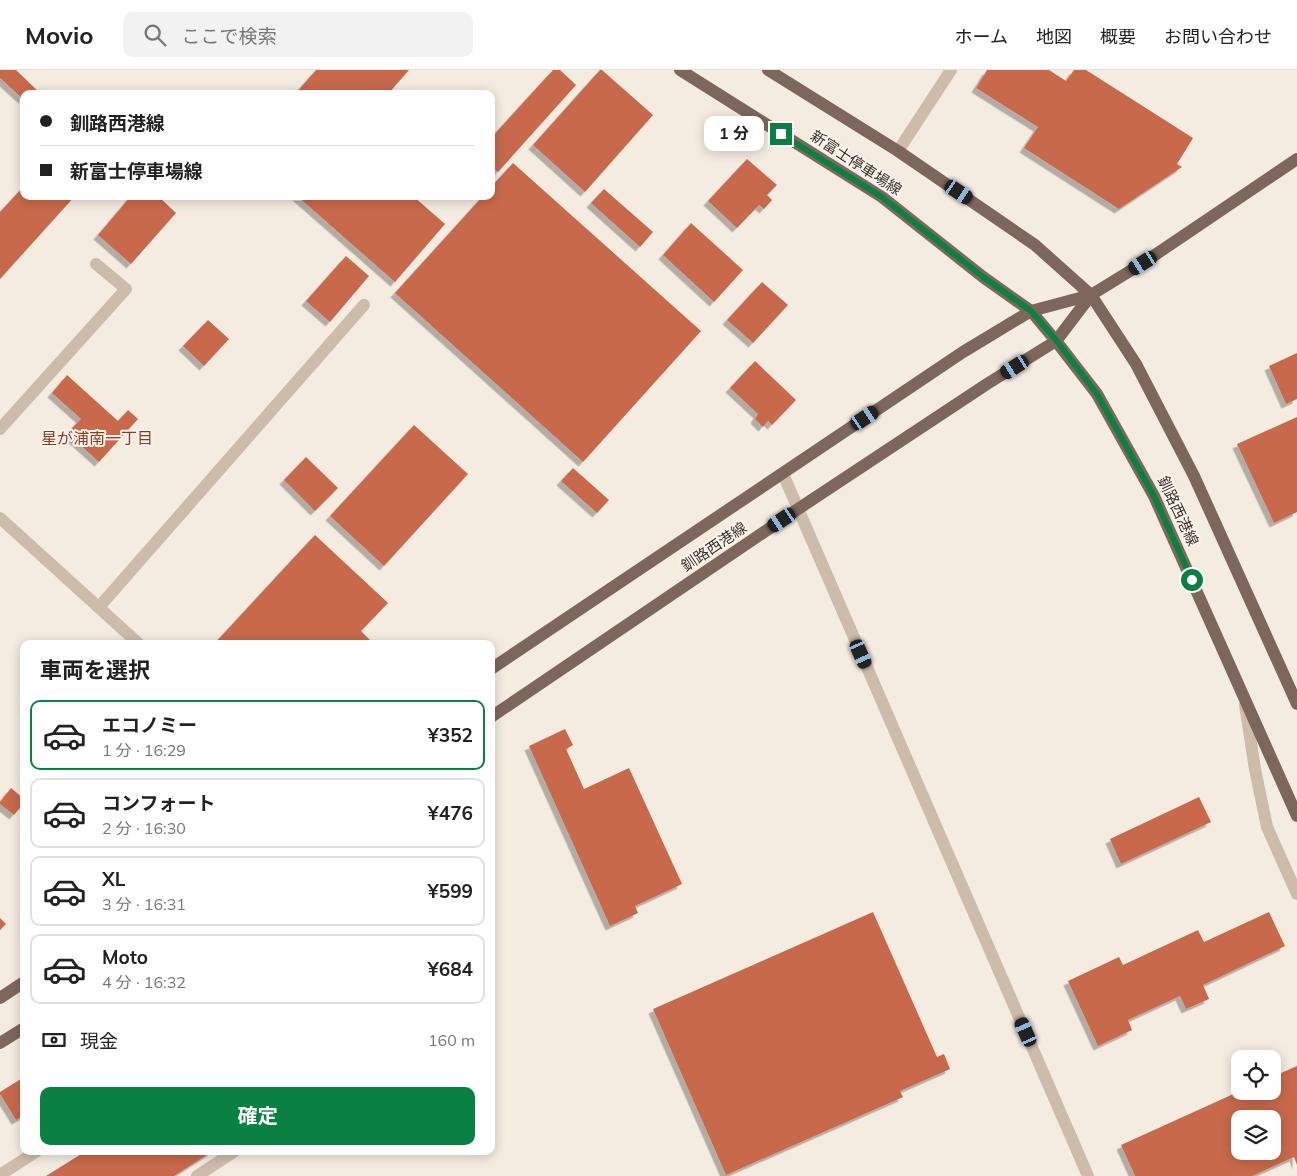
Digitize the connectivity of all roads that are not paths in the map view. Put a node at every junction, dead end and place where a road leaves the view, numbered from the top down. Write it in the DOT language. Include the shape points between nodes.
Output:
graph roads {
  1 [pos="680,70"];
  2 [pos="768,70"];
  3 [pos="951,70"];
  4 [pos="898,151"];
  5 [pos="1297,159"];
  6 [pos="96,264"];
  7 [pos="1091,295"];
  8 [pos="364,305"];
  9 [pos="1031,311"];
  10 [pos="1056,340"];
  11 [pos="0,429"];
  12 [pos="783,474"];
  13 [pos="798,509"];
  14 [pos="0,518"];
  15 [pos="99,607"];
  16 [pos="135,640"];
  17 [pos="495,666"];
  18 [pos="1244,697"];
  19 [pos="1297,704"];
  20 [pos="495,714"];
  21 [pos="1297,814"];
  22 [pos="1297,894"];
  23 [pos="20,985"];
  24 [pos="0,998"];
  25 [pos="20,1030"];
  26 [pos="0,1043"];
  27 [pos="31,1155"];
  28 [pos="229,1155"];
  29 [pos="0,1176"];
  30 [pos="197,1176"];
  31 [pos="1088,1176"];
  1 -- 9 [label="main road, 新富士停車場線" via="882,197"];
  2 -- 4 [label="main road"];
  3 -- 4 [label="street"];
  4 -- 7 [label="main road" via="1036,245"];
  5 -- 7 [label="main road"];
  6 -- 11 [label="street" via="126,289"];
  7 -- 9 [label="main road, 釧路西港線"];
  7 -- 10 [label="main road, 釧路西港線"];
  7 -- 19 [label="main road, 釧路西港線" via="1136,364 1194,476"];
  8 -- 15 [label="street"];
  9 -- 10 [label="main road, 釧路西港線"];
  9 -- 12 [label="main road, 釧路西港線" via="963,352"];
  10 -- 13 [label="main road, 釧路西港線"];
  10 -- 18 [label="main road, 釧路西港線" via="1097,394 1154,496"];
  12 -- 13 [label="street"];
  12 -- 17 [label="main road, 釧路西港線"];
  13 -- 20 [label="main road, 釧路西港線"];
  13 -- 31 [label="street"];
  14 -- 15 [label="street"];
  15 -- 16 [label="street"];
  18 -- 21 [label="main road, 釧路西港線"];
  18 -- 22 [label="street" via="1267,827"];
  23 -- 24 [label="main road"];
  25 -- 26 [label="main road"];
  27 -- 29 [label="street"];
  28 -- 30 [label="street"];
}
